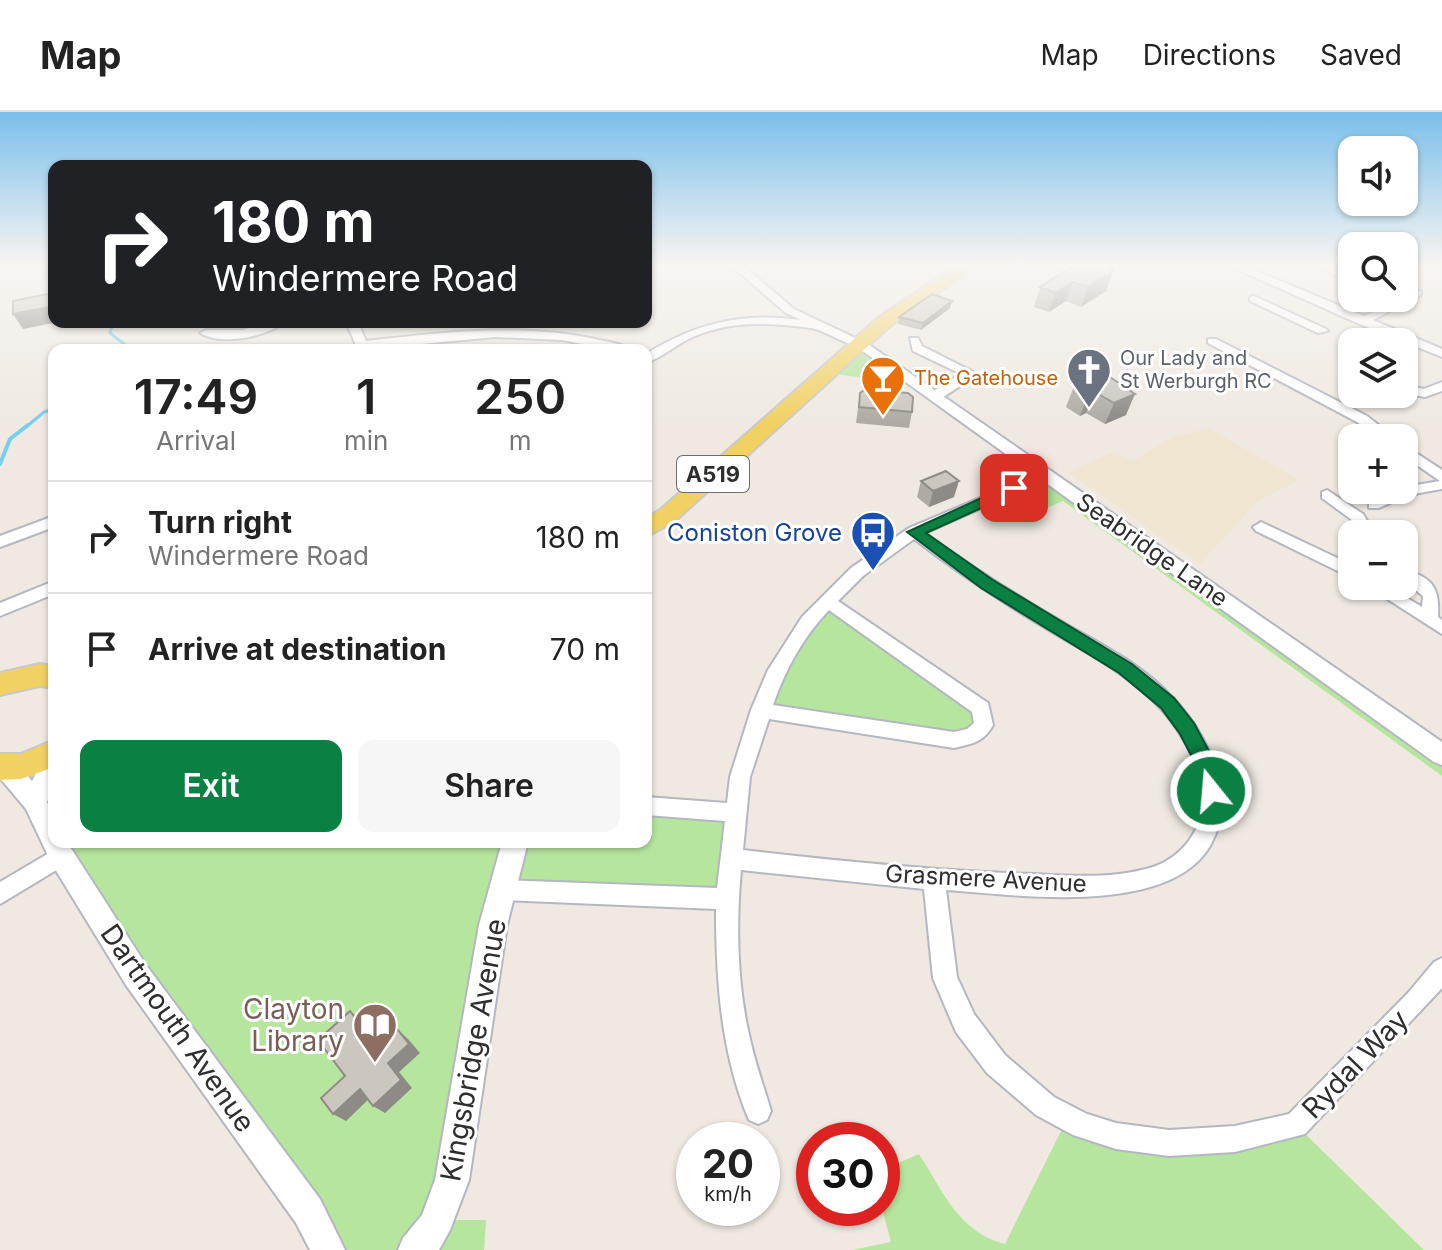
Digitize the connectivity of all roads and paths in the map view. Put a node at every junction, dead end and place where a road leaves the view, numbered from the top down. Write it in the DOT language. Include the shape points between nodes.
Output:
graph roads {
  1 [pos="783,316"];
  2 [pos="800,316"];
  3 [pos="892,316"];
  4 [pos="1292,316"];
  5 [pos="1350,316"];
  6 [pos="1373,316"];
  7 [pos="778,320"];
  8 [pos="1361,321"];
  9 [pos="819,326"];
  10 [pos="266,328"];
  11 [pos="1322,331"];
  12 [pos="206,333"];
  13 [pos="914,340"];
  14 [pos="1212,341"];
  15 [pos="405,344"];
  16 [pos="601,344"];
  17 [pos="862,344"];
  18 [pos="1442,353"];
  19 [pos="652,354"];
  20 [pos="970,374"];
  21 [pos="983,380"];
  22 [pos="1442,386"];
  23 [pos="1418,392"];
  24 [pos="935,396"];
  25 [pos="1369,424"];
  26 [pos="1418,459"];
  27 [pos="1046,474"];
  28 [pos="1442,477"];
  29 [pos="1442,485"];
  30 [pos="1327,495"];
  31 [pos="1374,505"];
  32 [pos="1360,520"];
  33 [pos="48,523"];
  34 [pos="652,525"];
  35 [pos="1261,527"];
  36 [pos="914,532"];
  37 [pos="0,542"];
  38 [pos="1338,565"];
  39 [pos="1418,582"];
  40 [pos="48,590"];
  41 [pos="1397,600"];
  42 [pos="827,601"];
  43 [pos="0,610"];
  44 [pos="1436,624"];
  45 [pos="8,677"];
  46 [pos="48,677"];
  47 [pos="760,710"];
  48 [pos="1442,755"];
  49 [pos="48,756"];
  50 [pos="4,768"];
  51 [pos="48,773"];
  52 [pos="35,802"];
  53 [pos="652,806"];
  54 [pos="734,813"];
  55 [pos="48,829"];
  56 [pos="57,848"];
  57 [pos="513,848"];
  58 [pos="61,856"];
  59 [pos="732,859"];
  60 [pos="934,880"];
  61 [pos="501,890"];
  62 [pos="0,894"];
  63 [pos="727,899"];
  64 [pos="1442,970"];
  65 [pos="758,1111"];
  66 [pos="328,1250"];
  67 [pos="415,1250"];
  1 -- 7 [label="street"];
  2 -- 9 [label="street"];
  3 -- 17 [label="main road, A519"];
  4 -- 11 [label="street"];
  5 -- 8 [label="street"];
  6 -- 8 [label="street"];
  7 -- 9 [label="street"];
  7 -- 19 [label="street" via="707,326"];
  8 -- 18 [label="street"];
  9 -- 17 [label="street"];
  10 -- 12 [label="street" via="221,336"];
  13 -- 20 [label="street" via="917,348"];
  14 -- 25 [label="street"];
  15 -- 16 [label="street" via="510,334 566,336"];
  17 -- 24 [label="street, Seabridge Lane"];
  17 -- 34 [label="main road, A519"];
  20 -- 21 [label="street"];
  20 -- 24 [label="street"];
  22 -- 23 [label="street"];
  24 -- 27 [label="street, Seabridge Lane"];
  26 -- 28 [label="street"];
  27 -- 36 [label="street"];
  27 -- 48 [label="street, Seabridge Lane"];
  29 -- 31 [label="street" via="1405,491"];
  30 -- 32 [label="street"];
  33 -- 37 [label="street"];
  35 -- 38 [label="street"];
  36 -- 42 [label="street" via="857,572"];
  36 -- 60 [label="street, Grasmere Avenue" via="987,584 1126,669 1167,703 1209,770 1214,812 1206,835 1190,854 1159,875 1092,885"];
  39 -- 44 [label="street" via="1431,594"];
  40 -- 43 [label="street"];
  41 -- 44 [label="street"];
  42 -- 47 [label="street" via="790,645"];
  42 -- 47 [label="street" via="981,708 984,725 973,736 954,740"];
  45 -- 46 [label="main road"];
  47 -- 54 [label="street"];
  49 -- 50 [label="main road"];
  50 -- 52 [label="street, Dartmouth Avenue"];
  51 -- 52 [label="street"];
  52 -- 55 [label="street, Dartmouth Avenue"];
  53 -- 54 [label="street"];
  54 -- 59 [label="street"];
  56 -- 58 [label="street, Dartmouth Avenue"];
  57 -- 61 [label="street, Kingsbridge Avenue"];
  58 -- 62 [label="street"];
  58 -- 66 [label="street, Dartmouth Avenue" via="136,975 308,1211"];
  59 -- 60 [label="street, Grasmere Avenue"];
  59 -- 63 [label="street"];
  60 -- 64 [label="street, Rydal Way" via="945,978 965,1023 996,1064 1045,1106 1082,1126 1116,1136 1169,1143 1235,1139 1296,1125"];
  61 -- 63 [label="street"];
  61 -- 67 [label="street, Kingsbridge Avenue" via="452,1180 439,1220"];
  63 -- 65 [label="street" via="737,1037"];
}
